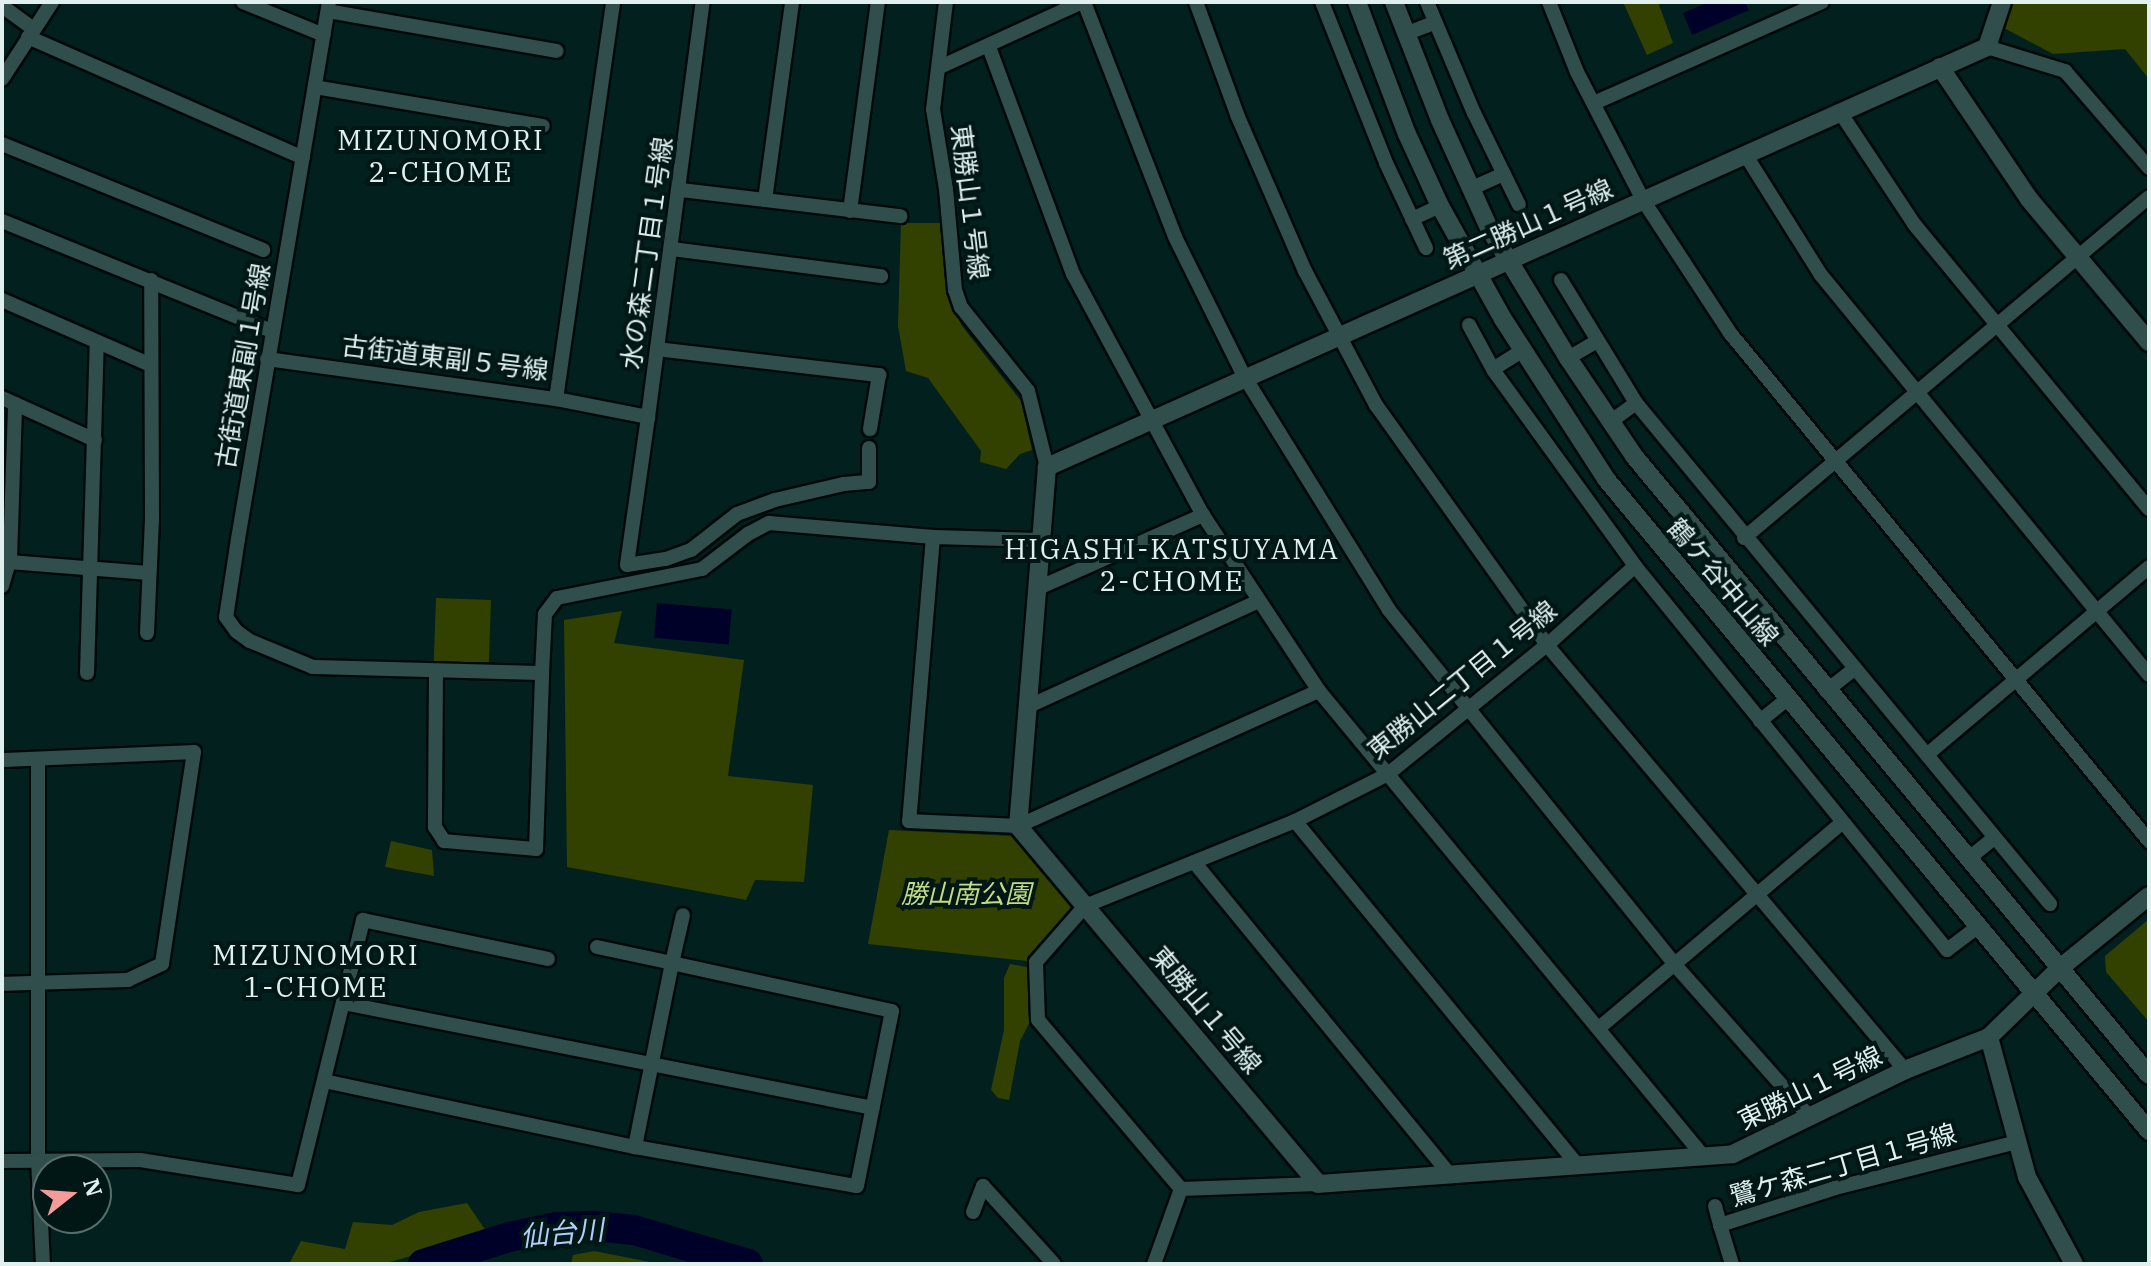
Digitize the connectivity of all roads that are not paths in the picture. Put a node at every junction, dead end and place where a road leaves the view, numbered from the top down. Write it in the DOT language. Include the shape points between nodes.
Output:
graph roads {
  1 [pos="52,2"];
  2 [pos="243,2"];
  3 [pos="613,2"];
  4 [pos="703,2"];
  5 [pos="792,2"];
  6 [pos="878,2"];
  7 [pos="946,2"];
  8 [pos="1083,2"];
  9 [pos="1196,2"];
  10 [pos="1322,2"];
  11 [pos="1357,2"];
  12 [pos="1394,2"];
  13 [pos="1427,2"];
  14 [pos="1549,2"];
  15 [pos="1822,2"];
  16 [pos="2002,2"];
  17 [pos="2,6"];
  18 [pos="328,7"];
  19 [pos="1434,23"];
  20 [pos="31,33"];
  21 [pos="1405,34"];
  22 [pos="324,35"];
  23 [pos="989,47"];
  24 [pos="1987,47"];
  25 [pos="557,51"];
  26 [pos="940,67"];
  27 [pos="1940,67"];
  28 [pos="2,79"];
  29 [pos="315,87"];
  30 [pos="1594,103"];
  31 [pos="1840,112"];
  32 [pos="543,126"];
  33 [pos="2,144"];
  34 [pos="1745,154"];
  35 [pos="303,158"];
  36 [pos="2149,168"];
  37 [pos="1504,174"];
  38 [pos="1470,189"];
  39 [pos="681,190"];
  40 [pos="2149,197"];
  41 [pos="765,200"];
  42 [pos="1643,200"];
  43 [pos="1519,205"];
  44 [pos="1440,206"];
  45 [pos="850,211"];
  46 [pos="900,216"];
  47 [pos="1412,219"];
  48 [pos="2,221"];
  49 [pos="1426,248"];
  50 [pos="672,249"];
  51 [pos="263,250"];
  52 [pos="2077,256"];
  53 [pos="1510,262"];
  54 [pos="881,276"];
  55 [pos="1477,276"];
  56 [pos="151,280"];
  57 [pos="1561,280"];
  58 [pos="2,300"];
  59 [pos="1996,323"];
  60 [pos="1469,325"];
  61 [pos="272,331"];
  62 [pos="1341,339"];
  63 [pos="97,342"];
  64 [pos="1596,342"];
  65 [pos="2149,342"];
  66 [pos="657,349"];
  67 [pos="1522,351"];
  68 [pos="1568,358"];
  69 [pos="267,359"];
  70 [pos="151,365"];
  71 [pos="1493,369"];
  72 [pos="1244,376"];
  73 [pos="1915,391"];
  74 [pos="556,399"];
  75 [pos="9,401"];
  76 [pos="1636,403"];
  77 [pos="648,417"];
  78 [pos="1148,420"];
  79 [pos="1610,422"];
  80 [pos="870,429"];
  81 [pos="95,440"];
  82 [pos="869,448"];
  83 [pos="1593,461"];
  84 [pos="1833,461"];
  85 [pos="1047,467"];
  86 [pos="1570,477"];
  87 [pos="2149,509"];
  88 [pos="1203,515"];
  89 [pos="933,537"];
  90 [pos="1744,538"];
  91 [pos="1039,540"];
  92 [pos="7,558"];
  93 [pos="1635,566"];
  94 [pos="2149,567"];
  95 [pos="90,569"];
  96 [pos="149,573"];
  97 [pos="2,586"];
  98 [pos="1036,589"];
  99 [pos="1258,601"];
  100 [pos="2095,610"];
  101 [pos="147,633"];
  102 [pos="1547,645"];
  103 [pos="1855,668"];
  104 [pos="436,671"];
  105 [pos="87,673"];
  106 [pos="542,673"];
  107 [pos="2149,675"];
  108 [pos="2014,678"];
  109 [pos="1319,691"];
  110 [pos="1826,691"];
  111 [pos="1787,699"];
  112 [pos="1027,707"];
  113 [pos="1471,707"];
  114 [pos="1760,721"];
  115 [pos="1929,753"];
  116 [pos="38,759"];
  117 [pos="2,760"];
  118 [pos="1388,774"];
  119 [pos="1295,821"];
  120 [pos="1843,822"];
  121 [pos="1018,826"];
  122 [pos="1994,838"];
  123 [pos="2149,841"];
  124 [pos="1968,859"];
  125 [pos="1194,862"];
  126 [pos="1759,896"];
  127 [pos="2149,896"];
  128 [pos="2050,904"];
  129 [pos="1085,906"];
  130 [pos="683,915"];
  131 [pos="1979,926"];
  132 [pos="597,947"];
  133 [pos="548,959"];
  134 [pos="672,963"];
  135 [pos="1675,965"];
  136 [pos="2060,968"];
  137 [pos="40,982"];
  138 [pos="2,984"];
  139 [pos="2035,991"];
  140 [pos="343,1003"];
  141 [pos="1599,1028"];
  142 [pos="1989,1037"];
  143 [pos="652,1066"];
  144 [pos="1905,1070"];
  145 [pos="2149,1075"];
  146 [pos="324,1081"];
  147 [pos="873,1108"];
  148 [pos="1809,1116"];
  149 [pos="2149,1131"];
  150 [pos="2017,1142"];
  151 [pos="635,1147"];
  152 [pos="38,1154"];
  153 [pos="1704,1157"];
  154 [pos="32,1159"];
  155 [pos="112,1160"];
  156 [pos="2,1161"];
  157 [pos="1578,1166"];
  158 [pos="1451,1176"];
  159 [pos="1318,1184"];
  160 [pos="1181,1189"];
  161 [pos="1715,1206"];
  162 [pos="973,1212"];
  163 [pos="1720,1225"];
  164 [pos="42,1234"];
  165 [pos="43,1264"];
  166 [pos="1054,1264"];
  167 [pos="1154,1264"];
  168 [pos="1732,1264"];
  169 [pos="2074,1264"];
  1 -- 20 [label="street"];
  2 -- 22 [label="street"];
  3 -- 74 [label="street, 古街道東副５号線"];
  4 -- 39 [label="street, 水の森二丁目１号線"];
  5 -- 41 [label="street"];
  6 -- 45 [label="street"];
  7 -- 26 [label="street, 東勝山１号線"];
  8 -- 23 [label="street"];
  8 -- 72 [label="street" via="1175,237"];
  9 -- 62 [label="street" via="1238,117 1305,271"];
  10 -- 47 [label="street"];
  11 -- 44 [label="street, 鶴ケ谷中山線"];
  12 -- 21 [label="street"];
  13 -- 19 [label="street"];
  14 -- 30 [label="street"];
  15 -- 30 [label="street"];
  16 -- 24 [label="street"];
  17 -- 20 [label="street"];
  18 -- 22 [label="street, 古街道東副１号線"];
  18 -- 25 [label="street"];
  19 -- 21 [label="street"];
  19 -- 37 [label="street"];
  20 -- 28 [label="street"];
  20 -- 35 [label="street"];
  21 -- 38 [label="street"];
  22 -- 29 [label="street, 古街道東副１号線"];
  23 -- 26 [label="street"];
  23 -- 78 [label="street" via="1073,274"];
  24 -- 27 [label="street, 第二勝山１号線"];
  24 -- 36 [label="street" via="2065,71"];
  26 -- 85 [label="street, 東勝山１号線" via="933,109 957,300 1028,391"];
  27 -- 31 [label="street, 第二勝山１号線"];
  27 -- 52 [label="street" via="2029,199"];
  29 -- 32 [label="street"];
  29 -- 35 [label="street, 古街道東副１号線"];
  30 -- 42 [label="street"];
  31 -- 34 [label="street, 第二勝山１号線"];
  31 -- 59 [label="street" via="1914,224"];
  33 -- 51 [label="street"];
  34 -- 42 [label="street, 第二勝山１号線"];
  34 -- 73 [label="street" via="1821,275"];
  35 -- 61 [label="street, 古街道東副１号線"];
  37 -- 38 [label="street"];
  37 -- 43 [label="street"];
  38 -- 53 [label="street"];
  39 -- 41 [label="street"];
  39 -- 50 [label="street, 水の森二丁目１号線"];
  40 -- 52 [label="street"];
  41 -- 45 [label="street"];
  42 -- 53 [label="street, 第二勝山１号線"];
  42 -- 84 [label="street" via="1730,333"];
  44 -- 47 [label="street"];
  44 -- 55 [label="street, 鶴ケ谷中山線"];
  45 -- 46 [label="street"];
  47 -- 49 [label="street"];
  48 -- 56 [label="street"];
  50 -- 54 [label="street"];
  50 -- 66 [label="street, 水の森二丁目１号線"];
  52 -- 59 [label="street"];
  52 -- 65 [label="street"];
  53 -- 55 [label="street, 第二勝山１号線"];
  53 -- 68 [label="street"];
  55 -- 62 [label="street, 第二勝山１号線"];
  55 -- 67 [label="street, 鶴ケ谷中山線"];
  56 -- 61 [label="street"];
  56 -- 70 [label="street"];
  57 -- 64 [label="street"];
  58 -- 63 [label="street"];
  59 -- 73 [label="street"];
  59 -- 87 [label="street"];
  60 -- 71 [label="street"];
  61 -- 69 [label="street, 古街道東副１号線"];
  62 -- 72 [label="street, 第二勝山１号線"];
  62 -- 102 [label="street" via="1376,405"];
  63 -- 70 [label="street"];
  63 -- 81 [label="street"];
  64 -- 68 [label="street"];
  64 -- 76 [label="street"];
  66 -- 77 [label="street, 水の森二丁目１号線"];
  66 -- 80 [label="street" via="879,375"];
  67 -- 71 [label="street"];
  67 -- 83 [label="street, 鶴ケ谷中山線"];
  68 -- 79 [label="street"];
  69 -- 74 [label="street, 古街道東副５号線"];
  69 -- 104 [label="street, 古街道東副１号線" via="226,617 250,641 313,667"];
  70 -- 96 [label="street"];
  71 -- 86 [label="street"];
  72 -- 78 [label="street, 第二勝山１号線"];
  72 -- 113 [label="street" via="1389,610"];
  73 -- 84 [label="street"];
  73 -- 100 [label="street"];
  74 -- 77 [label="street"];
  75 -- 81 [label="street"];
  75 -- 92 [label="street"];
  76 -- 79 [label="street"];
  76 -- 90 [label="street"];
  77 -- 82 [label="street, 水の森二丁目１号線" via="627,565 691,550 737,514 775,500 869,482"];
  78 -- 85 [label="street, 第二勝山１号線"];
  78 -- 88 [label="street"];
  79 -- 110 [label="street" via="1665,498"];
  81 -- 95 [label="street"];
  83 -- 86 [label="street"];
  83 -- 111 [label="street, 鶴ケ谷中山線"];
  84 -- 90 [label="street"];
  84 -- 108 [label="street"];
  85 -- 91 [label="street, 東勝山１号線"];
  86 -- 93 [label="street"];
  88 -- 98 [label="street"];
  88 -- 99 [label="street"];
  89 -- 91 [label="street"];
  89 -- 106 [label="street" via="769,523 702,569 557,598 545,614"];
  89 -- 121 [label="street" via="909,821"];
  90 -- 103 [label="street"];
  91 -- 98 [label="street, 東勝山１号線"];
  92 -- 95 [label="street"];
  92 -- 97 [label="street"];
  93 -- 102 [label="street, 東勝山二丁目１号線"];
  93 -- 114 [label="street"];
  94 -- 100 [label="street"];
  95 -- 96 [label="street"];
  95 -- 105 [label="street"];
  96 -- 101 [label="street"];
  98 -- 112 [label="street, 東勝山１号線"];
  99 -- 109 [label="street"];
  99 -- 112 [label="street"];
  100 -- 107 [label="street"];
  100 -- 108 [label="street"];
  102 -- 113 [label="street, 東勝山二丁目１号線"];
  102 -- 126 [label="street"];
  103 -- 110 [label="street"];
  103 -- 115 [label="street"];
  104 -- 106 [label="street"];
  104 -- 106 [label="street" via="435,827 444,841 536,849"];
  108 -- 115 [label="street"];
  108 -- 123 [label="street"];
  109 -- 118 [label="street"];
  109 -- 121 [label="street"];
  110 -- 124 [label="street"];
  111 -- 114 [label="street"];
  111 -- 131 [label="street, 鶴ケ谷中山線"];
  112 -- 121 [label="street, 東勝山１号線"];
  113 -- 118 [label="street, 東勝山二丁目１号線"];
  113 -- 135 [label="street"];
  114 -- 120 [label="street"];
  115 -- 122 [label="street"];
  116 -- 117 [label="street"];
  116 -- 137 [label="street"];
  116 -- 137 [label="street" via="194,752 162,964 128,980"];
  118 -- 119 [label="street, 東勝山二丁目１号線"];
  118 -- 141 [label="street"];
  119 -- 125 [label="street, 東勝山二丁目１号線"];
  119 -- 157 [label="street"];
  120 -- 126 [label="street"];
  120 -- 131 [label="street" via="1947,950"];
  121 -- 129 [label="street, 東勝山１号線"];
  122 -- 124 [label="street"];
  122 -- 128 [label="street"];
  124 -- 136 [label="street"];
  125 -- 129 [label="street, 東勝山二丁目１号線"];
  125 -- 158 [label="street"];
  126 -- 135 [label="street"];
  126 -- 144 [label="street"];
  127 -- 136 [label="street, 東勝山１号線"];
  129 -- 159 [label="street, 東勝山１号線"];
  129 -- 160 [label="street" via="1036,962 1038,1020"];
  130 -- 134 [label="street"];
  131 -- 139 [label="street, 鶴ケ谷中山線"];
  132 -- 134 [label="street"];
  133 -- 140 [label="street" via="363,920"];
  134 -- 143 [label="street"];
  134 -- 147 [label="street" via="892,1011"];
  135 -- 141 [label="street"];
  135 -- 148 [label="street"];
  136 -- 139 [label="street, 東勝山１号線"];
  136 -- 145 [label="street"];
  137 -- 138 [label="street"];
  137 -- 152 [label="street"];
  139 -- 142 [label="street, 東勝山１号線"];
  139 -- 149 [label="street, 鶴ケ谷中山線"];
  140 -- 143 [label="street"];
  140 -- 146 [label="street"];
  141 -- 153 [label="street"];
  142 -- 144 [label="street, 東勝山１号線"];
  142 -- 150 [label="street"];
  143 -- 147 [label="street"];
  143 -- 151 [label="street"];
  144 -- 148 [label="street, 東勝山１号線"];
  146 -- 151 [label="street"];
  146 -- 155 [label="street" via="298,1185"];
  147 -- 151 [label="street" via="857,1186"];
  148 -- 153 [label="street, 東勝山１号線" via="1733,1154"];
  150 -- 163 [label="street, 鷺ケ森二丁目１号線" via="1835,1188"];
  150 -- 169 [label="street" via="2027,1177"];
  153 -- 157 [label="street, 東勝山１号線"];
  154 -- 156 [label="street"];
  157 -- 158 [label="street, 東勝山１号線"];
  158 -- 159 [label="street, 東勝山１号線"];
  159 -- 160 [label="street"];
  160 -- 167 [label="street"];
  161 -- 163 [label="street"];
  162 -- 166 [label="street" via="983,1186"];
  163 -- 168 [label="street, 鷺ケ森二丁目１号線"];
  164 -- 165 [label="street"];
}
